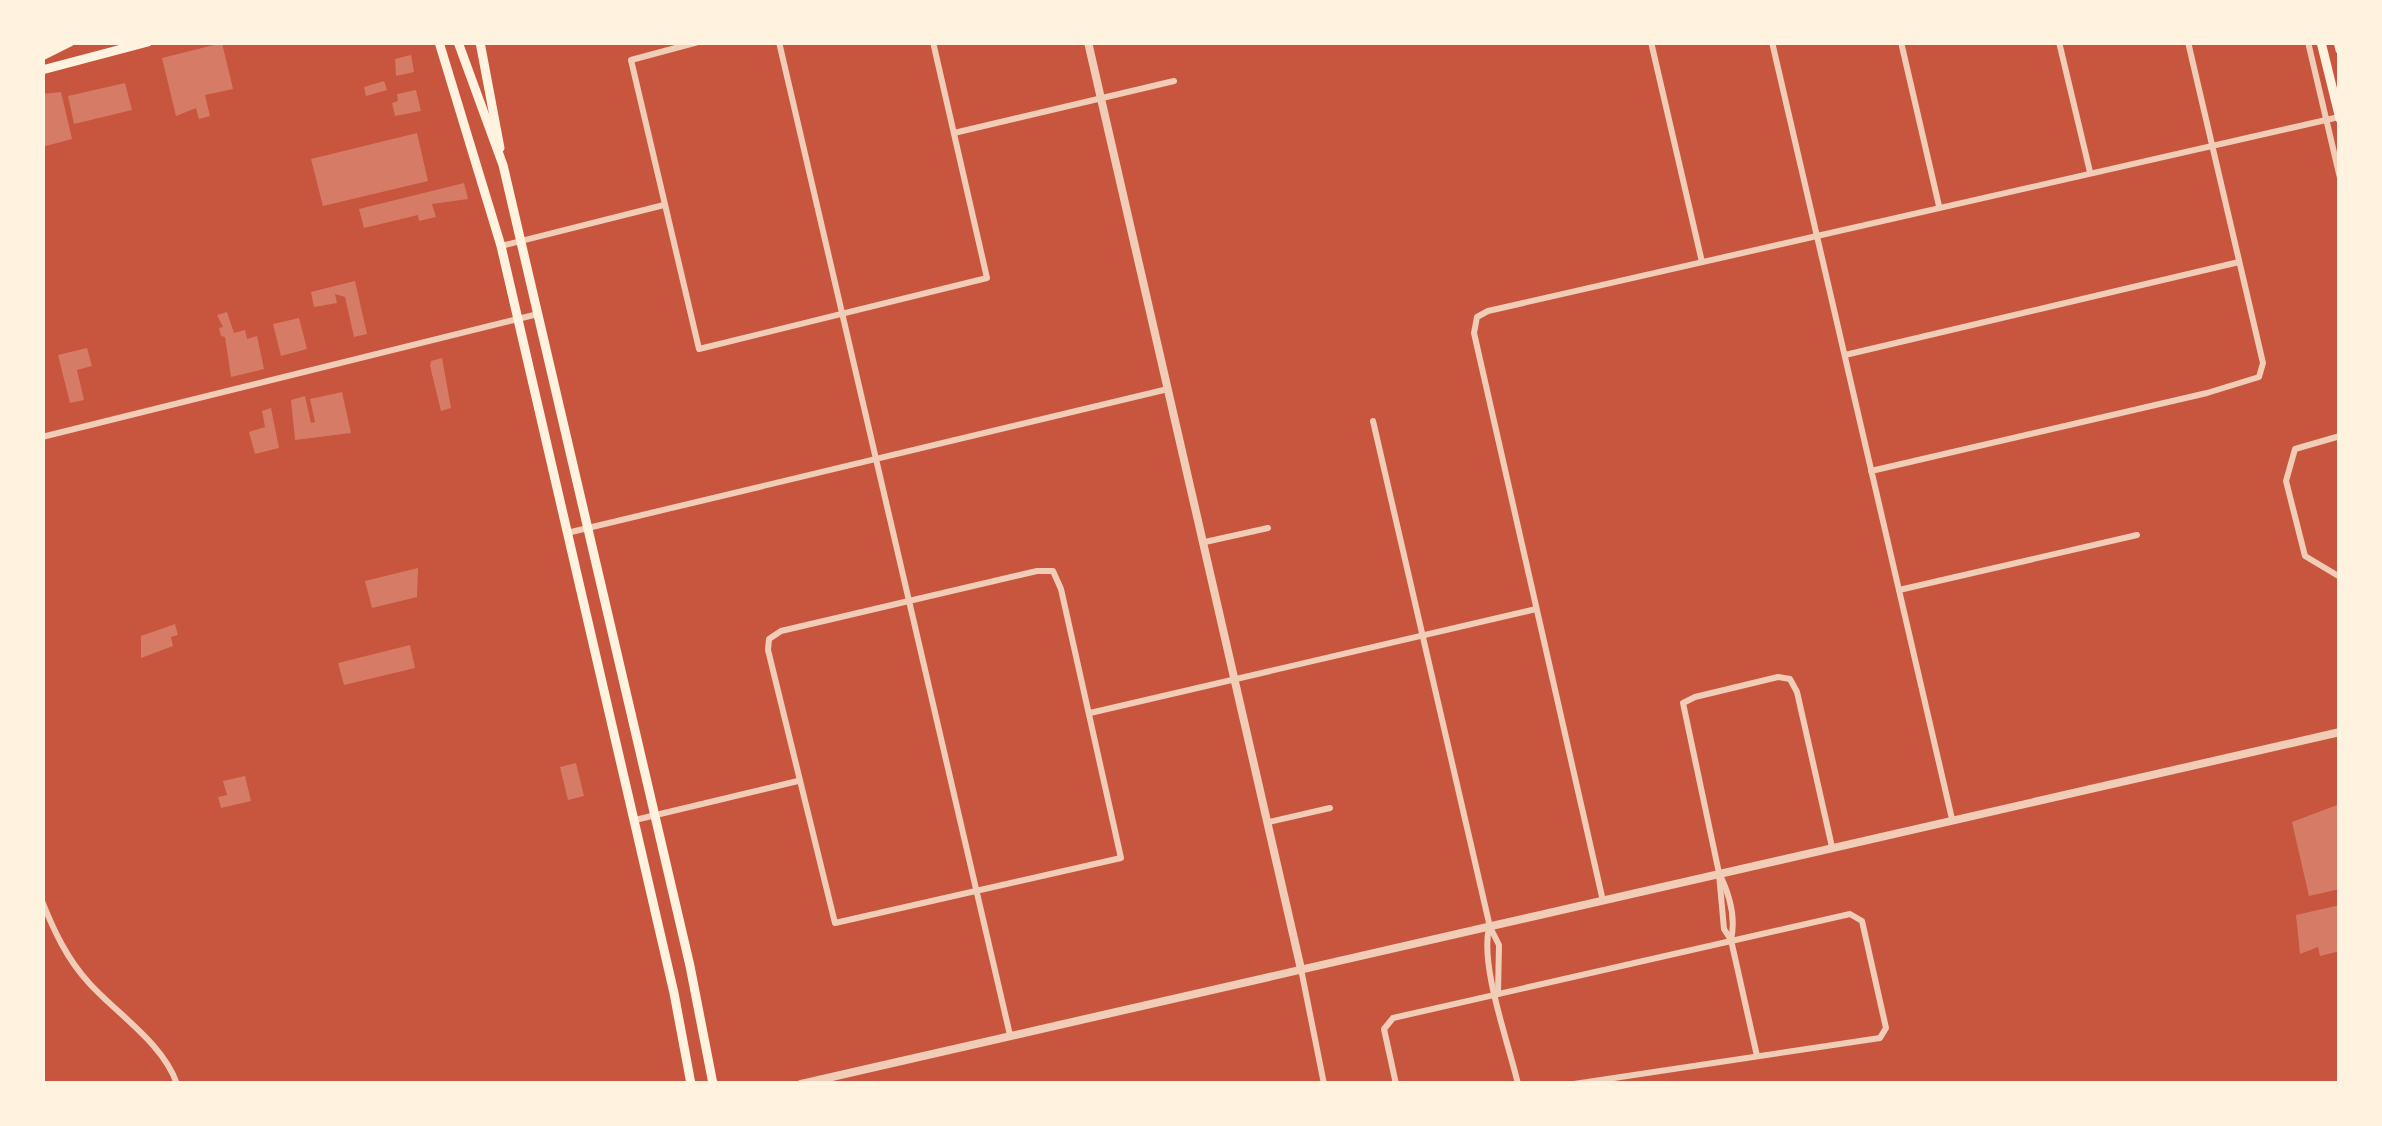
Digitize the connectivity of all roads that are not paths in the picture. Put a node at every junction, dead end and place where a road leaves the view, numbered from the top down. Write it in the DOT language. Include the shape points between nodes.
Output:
graph roads {
  1 [pos="66,42"];
  2 [pos="148,42"];
  3 [pos="439,42"];
  4 [pos="458,42"];
  5 [pos="480,42"];
  6 [pos="698,42"];
  7 [pos="779,42"];
  8 [pos="934,42"];
  9 [pos="1088,42"];
  10 [pos="1651,42"];
  11 [pos="1772,42"];
  12 [pos="1902,42"];
  13 [pos="2059,42"];
  14 [pos="2188,42"];
  15 [pos="2308,42"];
  16 [pos="2322,42"];
  17 [pos="2338,42"];
  18 [pos="42,48"];
  19 [pos="2340,50"];
  20 [pos="42,56"];
  21 [pos="42,70"];
  22 [pos="1174,81"];
  23 [pos="1101,98"];
  24 [pos="2339,118"];
  25 [pos="2326,120"];
  26 [pos="954,133"];
  27 [pos="2212,144"];
  28 [pos="503,165"];
  29 [pos="2090,172"];
  30 [pos="2340,178"];
  31 [pos="664,205"];
  32 [pos="1939,206"];
  33 [pos="1817,234"];
  34 [pos="521,241"];
  35 [pos="501,246"];
  36 [pos="1702,262"];
  37 [pos="2239,262"];
  38 [pos="538,314"];
  39 [pos="843,316"];
  40 [pos="518,320"];
  41 [pos="1845,356"];
  42 [pos="1168,389"];
  43 [pos="1372,421"];
  44 [pos="2340,436"];
  45 [pos="42,437"];
  46 [pos="877,458"];
  47 [pos="1871,470"];
  48 [pos="588,528"];
  49 [pos="1268,528"];
  50 [pos="567,533"];
  51 [pos="2137,535"];
  52 [pos="1205,542"];
  53 [pos="2340,577"];
  54 [pos="1899,590"];
  55 [pos="909,600"];
  56 [pos="1536,609"];
  57 [pos="1422,636"];
  58 [pos="1236,678"];
  59 [pos="1090,713"];
  60 [pos="2340,732"];
  61 [pos="798,781"];
  62 [pos="1330,808"];
  63 [pos="655,815"];
  64 [pos="1952,819"];
  65 [pos="634,820"];
  66 [pos="1269,822"];
  67 [pos="1832,847"];
  68 [pos="1719,873"];
  69 [pos="978,894"];
  70 [pos="42,901"];
  71 [pos="1603,901"];
  72 [pos="1733,921"];
  73 [pos="1722,923"];
  74 [pos="1490,927"];
  75 [pos="1731,940"];
  76 [pos="1498,965"];
  77 [pos="1487,966"];
  78 [pos="1301,969"];
  79 [pos="1498,995"];
  80 [pos="1010,1035"];
  81 [pos="1757,1056"];
  82 [pos="176,1084"];
  83 [pos="691,1084"];
  84 [pos="713,1084"];
  85 [pos="801,1084"];
  86 [pos="1324,1084"];
  87 [pos="1396,1084"];
  88 [pos="1518,1084"];
  89 [pos="1574,1084"];
  1 -- 18 [label="main road"];
  1 -- 20 [label="main road"];
  2 -- 21 [label="main road"];
  3 -- 35 [label="main road"];
  4 -- 28 [label="main road"];
  5 -- 28 [label="main road"];
  6 -- 31 [label="street" via="631,60"];
  7 -- 39 [label="street"];
  8 -- 26 [label="street"];
  9 -- 23 [label="street"];
  10 -- 36 [label="street"];
  11 -- 33 [label="street"];
  12 -- 32 [label="street"];
  13 -- 29 [label="street"];
  14 -- 27 [label="street"];
  15 -- 25 [label="street"];
  16 -- 24 [label="main road"];
  17 -- 19 [label="main road"];
  22 -- 23 [label="street"];
  23 -- 26 [label="street"];
  23 -- 42 [label="street"];
  24 -- 25 [label="street"];
  25 -- 27 [label="street"];
  25 -- 30 [label="street"];
  26 -- 39 [label="street" via="987,278"];
  27 -- 29 [label="street"];
  27 -- 37 [label="street"];
  28 -- 34 [label="main road"];
  29 -- 32 [label="street"];
  31 -- 34 [label="street"];
  31 -- 39 [label="street" via="699,349"];
  32 -- 33 [label="street"];
  33 -- 36 [label="street"];
  33 -- 41 [label="street"];
  34 -- 35 [label="street"];
  34 -- 38 [label="main road"];
  35 -- 40 [label="main road"];
  36 -- 56 [label="street" via="1488,310 1477,318 1474,333"];
  37 -- 41 [label="street"];
  37 -- 47 [label="street" via="2260,377"];
  38 -- 40 [label="street"];
  38 -- 48 [label="main road"];
  39 -- 46 [label="street"];
  40 -- 45 [label="street"];
  40 -- 50 [label="main road"];
  41 -- 47 [label="street"];
  42 -- 46 [label="street"];
  42 -- 52 [label="street"];
  43 -- 57 [label="street"];
  44 -- 53 [label="street" via="2303,444 2288,459 2286,481 2302,550"];
  46 -- 48 [label="street"];
  46 -- 55 [label="street"];
  47 -- 54 [label="street"];
  48 -- 50 [label="street"];
  48 -- 63 [label="main road"];
  49 -- 52 [label="street"];
  50 -- 65 [label="main road"];
  51 -- 54 [label="street"];
  52 -- 58 [label="street"];
  54 -- 64 [label="street"];
  55 -- 59 [label="street" via="1053,571"];
  55 -- 61 [label="street" via="781,630 769,639"];
  55 -- 69 [label="street"];
  56 -- 57 [label="street"];
  56 -- 71 [label="street"];
  57 -- 58 [label="street"];
  57 -- 74 [label="street"];
  58 -- 59 [label="street"];
  58 -- 66 [label="street"];
  59 -- 69 [label="street" via="1121,858"];
  60 -- 64 [label="street"];
  61 -- 63 [label="street"];
  61 -- 69 [label="street" via="835,923"];
  62 -- 66 [label="street"];
  63 -- 65 [label="street"];
  63 -- 84 [label="main road"];
  64 -- 67 [label="street"];
  65 -- 83 [label="main road"];
  66 -- 78 [label="street"];
  67 -- 68 [label="street"];
  67 -- 68 [label="street" via="1790,679 1694,696 1683,704"];
  68 -- 71 [label="street"];
  68 -- 72 [label="street"];
  68 -- 73 [label="street"];
  69 -- 80 [label="street"];
  70 -- 82 [label="street" via="76,967 164,1059"];
  71 -- 74 [label="street"];
  72 -- 73 [label="street"];
  72 -- 75 [label="street"];
  73 -- 75 [label="street"];
  74 -- 76 [label="street" via="1499,945"];
  74 -- 77 [label="street"];
  74 -- 78 [label="street"];
  75 -- 79 [label="street"];
  75 -- 81 [label="street"];
  75 -- 81 [label="street" via="1858,916 1885,1034"];
  76 -- 77 [label="street"];
  76 -- 79 [label="street"];
  77 -- 79 [label="street"];
  78 -- 80 [label="street"];
  78 -- 86 [label="street"];
  79 -- 87 [label="street" via="1387,1022"];
  79 -- 88 [label="street"];
  80 -- 85 [label="street"];
  81 -- 89 [label="street"];
}
